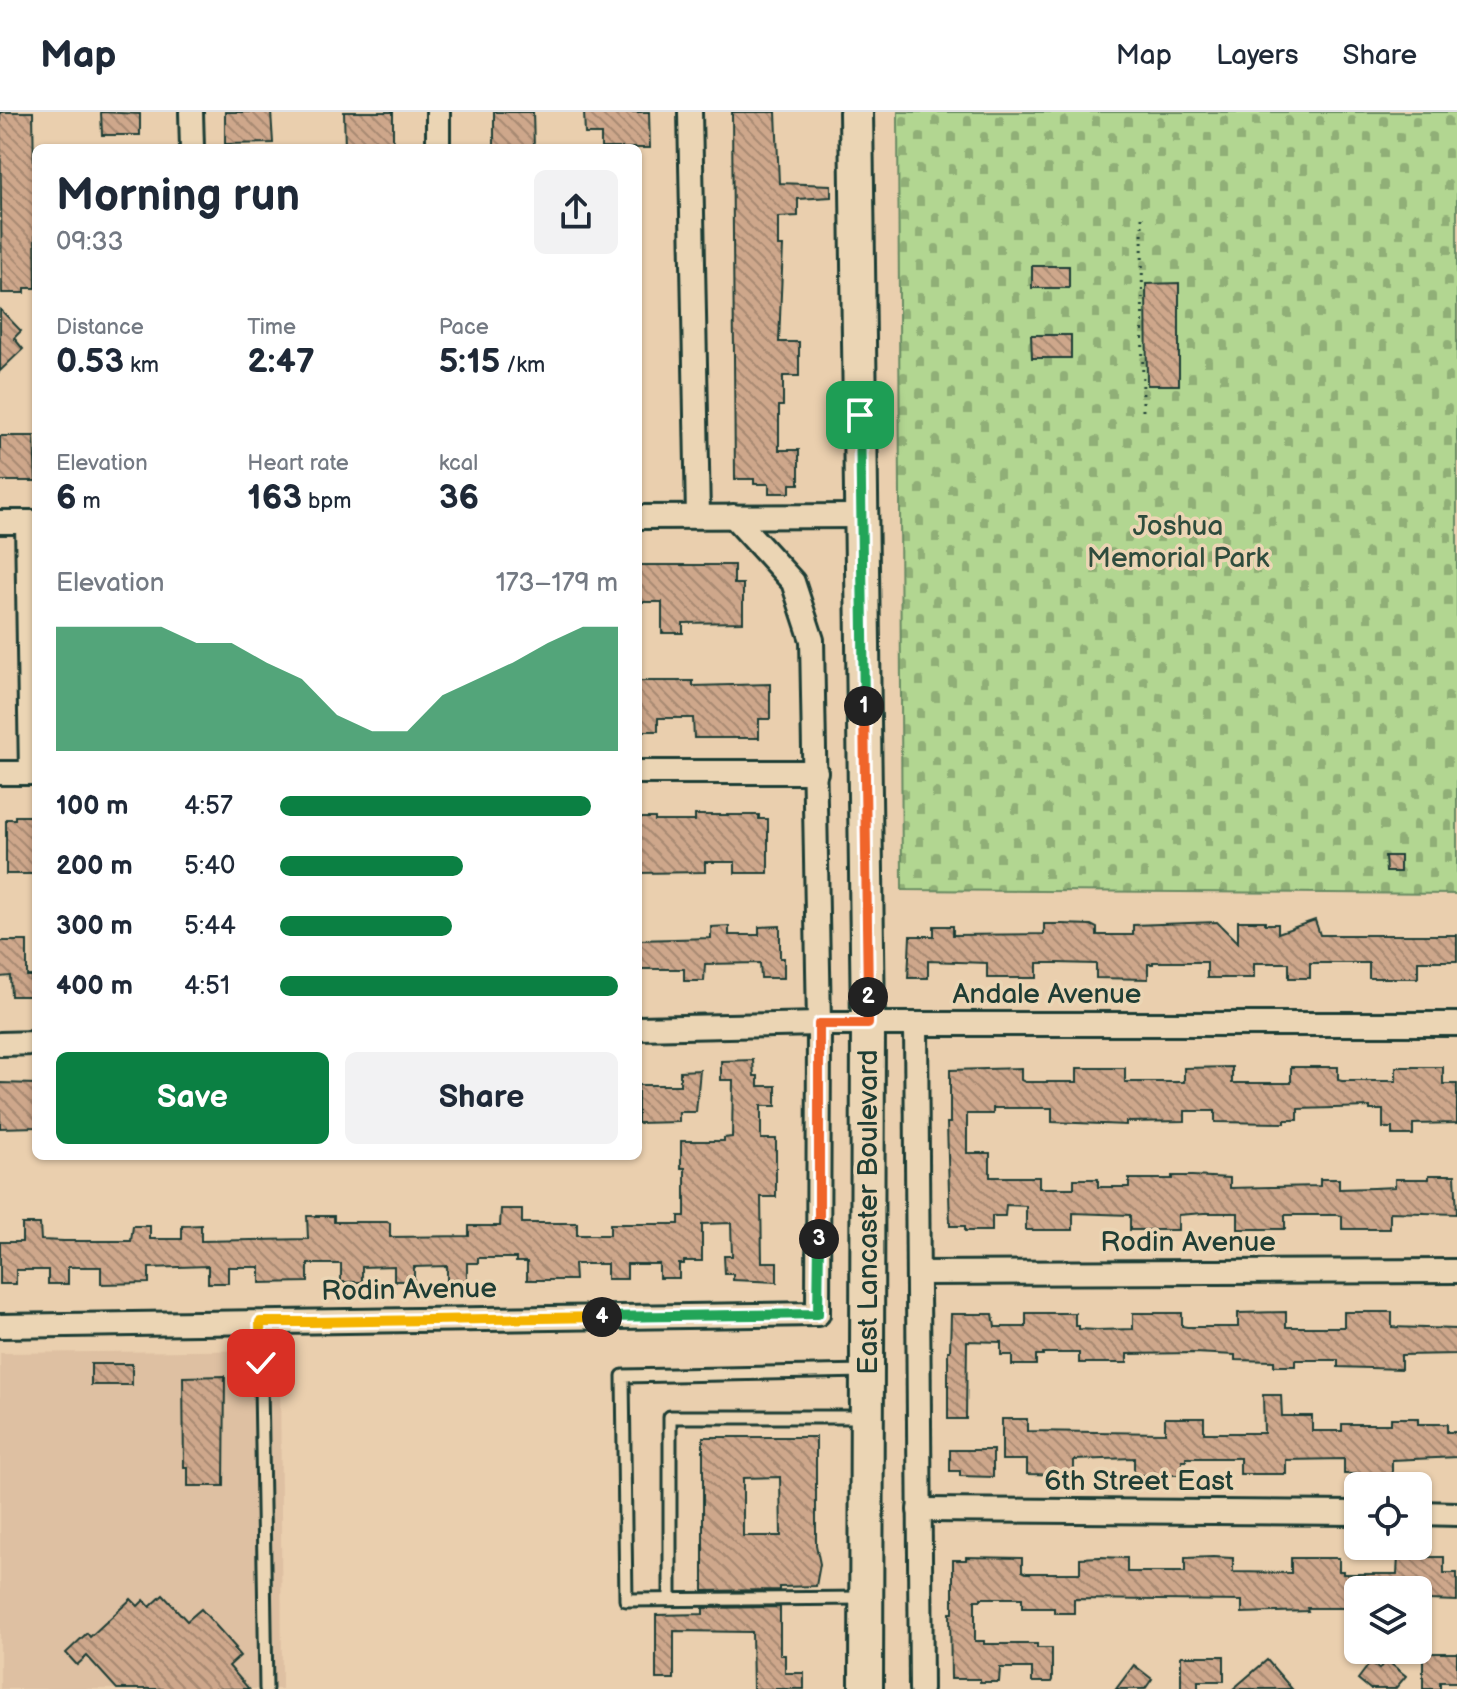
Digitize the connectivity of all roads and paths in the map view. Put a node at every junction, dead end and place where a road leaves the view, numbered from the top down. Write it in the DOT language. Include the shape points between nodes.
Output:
graph roads {
  1 [pos="191,112"];
  2 [pos="438,112"];
  3 [pos="690,112"];
  4 [pos="856,112"];
  5 [pos="192,144"];
  6 [pos="438,144"];
  7 [pos="1142,217"];
  8 [pos="1143,415"];
  9 [pos="698,516"];
  10 [pos="733,516"];
  11 [pos="861,516"];
  12 [pos="642,517"];
  13 [pos="0,522"];
  14 [pos="32,522"];
  15 [pos="642,772"];
  16 [pos="816,772"];
  17 [pos="0,773"];
  18 [pos="32,773"];
  19 [pos="819,1024"];
  20 [pos="868,1024"];
  21 [pos="1457,1024"];
  22 [pos="916,1025"];
  23 [pos="642,1028"];
  24 [pos="32,1043"];
  25 [pos="0,1044"];
  26 [pos="1457,1271"];
  27 [pos="919,1273"];
  28 [pos="818,1314"];
  29 [pos="260,1322"];
  30 [pos="0,1326"];
  31 [pos="868,1371"];
  32 [pos="868,1417"];
  33 [pos="919,1510"];
  34 [pos="1344,1513"];
  35 [pos="1432,1513"];
  36 [pos="1457,1514"];
  37 [pos="867,1598"];
  38 [pos="670,1599"];
  39 [pos="266,1689"];
  40 [pos="866,1689"];
  41 [pos="921,1689"];
  1 -- 5 [label="street"];
  2 -- 6 [label="street"];
  3 -- 9 [label="street"];
  4 -- 11 [label="main road, East Lancaster Boulevard"];
  7 -- 8 [label="path"];
  9 -- 10 [label="street"];
  9 -- 12 [label="street"];
  10 -- 11 [label="street"];
  10 -- 16 [label="street, East Lancaster Boulevard" via="793,582 812,640"];
  11 -- 20 [label="main road, East Lancaster Boulevard"];
  13 -- 14 [label="street"];
  15 -- 16 [label="street"];
  16 -- 19 [label="street, East Lancaster Boulevard"];
  17 -- 18 [label="street"];
  19 -- 20 [label="street, Andale Avenue"];
  19 -- 23 [label="street, Andale Avenue"];
  19 -- 28 [label="street, East Lancaster Boulevard"];
  20 -- 22 [label="street, Andale Avenue"];
  20 -- 31 [label="main road, East Lancaster Boulevard"];
  21 -- 22 [label="street, Andale Avenue"];
  22 -- 27 [label="street, East Lancaster Boulevard"];
  24 -- 25 [label="street"];
  26 -- 27 [label="street, Rodin Avenue"];
  27 -- 33 [label="street, East Lancaster Boulevard"];
  28 -- 29 [label="street, Rodin Avenue"];
  29 -- 30 [label="street, Rodin Avenue"];
  29 -- 39 [label="lane"];
  31 -- 32 [label="main road, East Lancaster Boulevard"];
  31 -- 38 [label="lane" via="623,1376 626,1600"];
  32 -- 37 [label="main road, East Lancaster Boulevard"];
  32 -- 38 [label="lane" via="670,1417"];
  33 -- 34 [label="street, 6th Street East"];
  33 -- 41 [label="street, East Lancaster Boulevard"];
  35 -- 36 [label="street"];
  37 -- 38 [label="lane"];
  37 -- 40 [label="main road, East Lancaster Boulevard"];
}
